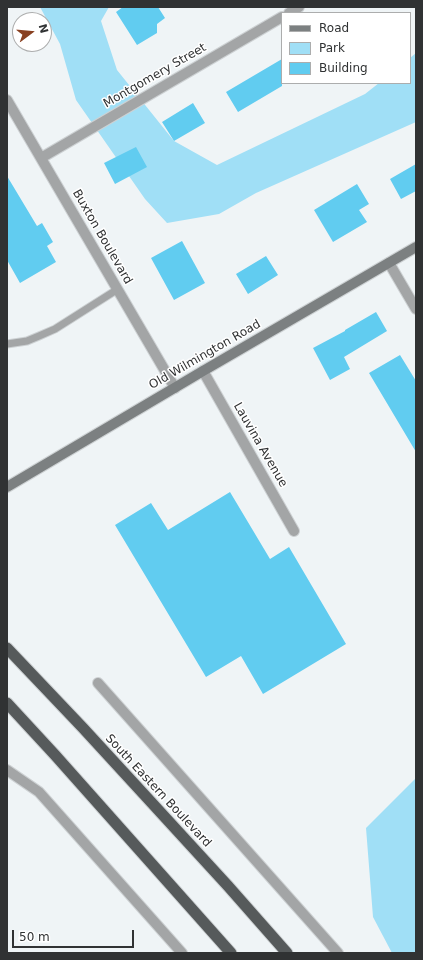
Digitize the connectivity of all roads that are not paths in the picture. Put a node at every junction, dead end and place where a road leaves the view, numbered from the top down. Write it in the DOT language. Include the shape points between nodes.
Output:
graph roads {
  1 [pos="299,7"];
  2 [pos="290,12"];
  3 [pos="281,18"];
  4 [pos="7,100"];
  5 [pos="41,158"];
  6 [pos="416,247"];
  7 [pos="389,263"];
  8 [pos="118,289"];
  9 [pos="416,309"];
  10 [pos="7,344"];
  11 [pos="203,371"];
  12 [pos="175,388"];
  13 [pos="7,487"];
  14 [pos="294,532"];
  15 [pos="7,648"];
  16 [pos="98,683"];
  17 [pos="7,703"];
  18 [pos="7,770"];
  19 [pos="182,953"];
  20 [pos="231,953"];
  21 [pos="287,953"];
  22 [pos="338,953"];
  1 -- 2 [label="street"];
  3 -- 5 [label="street, Montgomery Street"];
  4 -- 5 [label="street, Buxton Boulevard"];
  5 -- 8 [label="street, Buxton Boulevard"];
  6 -- 7 [label="main road, Old Wilmington Road"];
  7 -- 9 [label="street"];
  7 -- 11 [label="main road, Old Wilmington Road"];
  8 -- 10 [label="lane" via="39,336"];
  8 -- 12 [label="street, Buxton Boulevard"];
  11 -- 12 [label="main road, Old Wilmington Road"];
  11 -- 14 [label="street, Lauvina Avenue"];
  12 -- 13 [label="main road, Old Wilmington Road"];
  15 -- 21 [label="highway, South Eastern Boulevard"];
  16 -- 22 [label="street"];
  17 -- 20 [label="highway"];
  18 -- 19 [label="street" via="39,792"];
}
